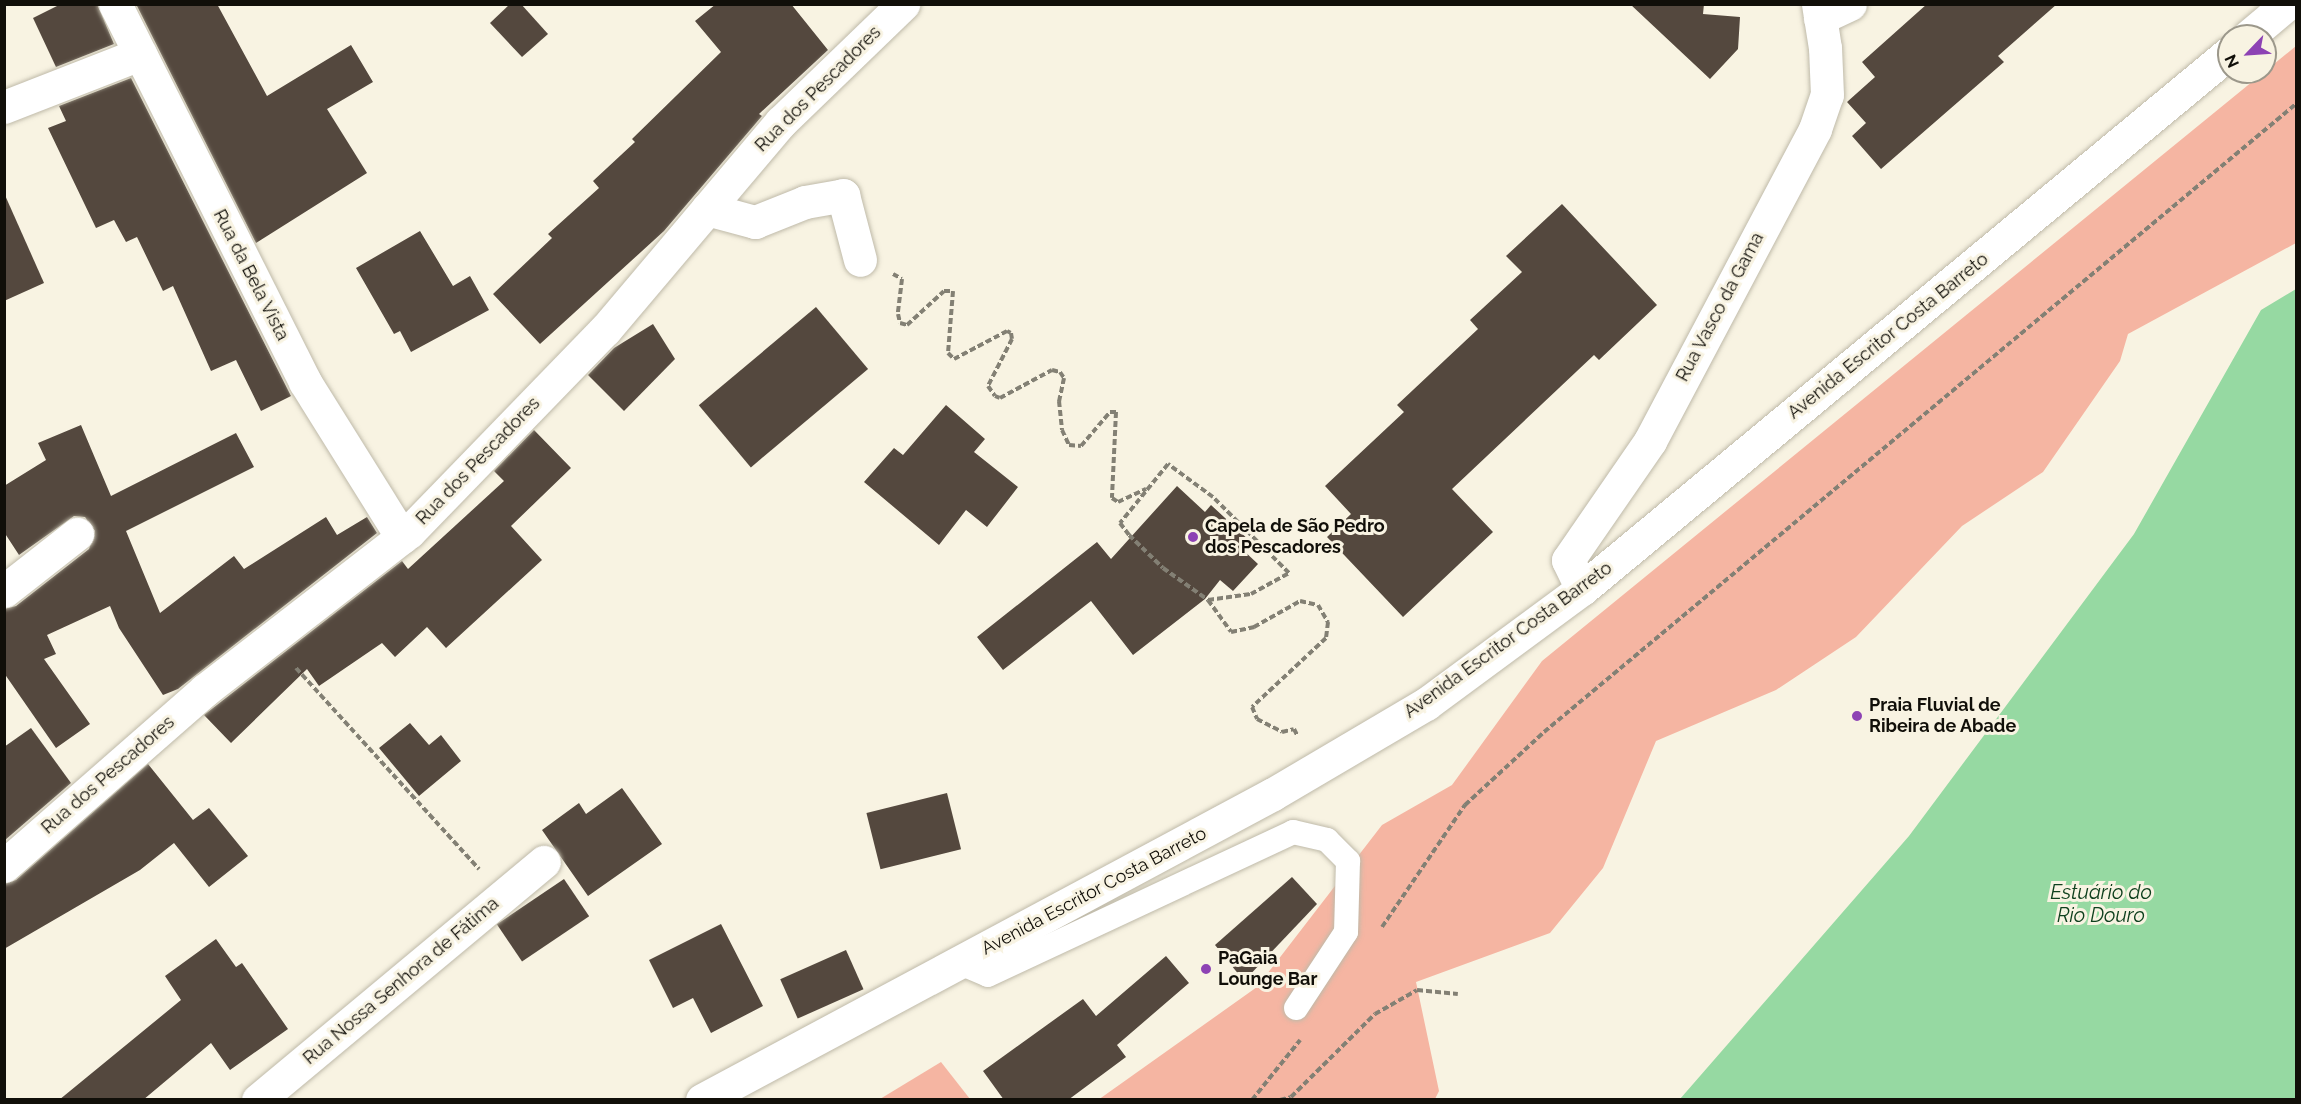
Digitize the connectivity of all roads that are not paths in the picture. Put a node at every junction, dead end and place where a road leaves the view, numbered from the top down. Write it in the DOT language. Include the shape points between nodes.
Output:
graph roads {
  1 [pos="115,4"];
  2 [pos="903,4"];
  3 [pos="1850,4"];
  4 [pos="2287,4"];
  5 [pos="1819,11"];
  6 [pos="2263,24"];
  7 [pos="140,54"];
  8 [pos="2217,63"];
  9 [pos="4,107"];
  10 [pos="707,209"];
  11 [pos="860,260"];
  12 [pos="77,534"];
  13 [pos="402,537"];
  14 [pos="1582,588"];
  15 [pos="4,591"];
  16 [pos="544,862"];
  17 [pos="4,866"];
  18 [pos="960,963"];
  19 [pos="1296,1008"];
  20 [pos="258,1100"];
  21 [pos="702,1100"];
  1 -- 7 [label="street, Rua da Bela Vista"];
  2 -- 10 [label="street, Rua dos Pescadores" via="781,122"];
  3 -- 5 [label="street"];
  4 -- 6 [label="street"];
  5 -- 14 [label="street, Rua Vasco da Gama" via="1827,95 1815,129 1650,441 1568,560"];
  7 -- 9 [label="street"];
  7 -- 13 [label="street, Rua da Bela Vista" via="304,382"];
  8 -- 14 [label="street, Avenida Escritor Costa Barreto"];
  10 -- 11 [label="street" via="754,222 805,202 843,195"];
  10 -- 13 [label="street, Rua dos Pescadores" via="605,330"];
  12 -- 15 [label="street"];
  13 -- 17 [label="street, Rua dos Pescadores" via="205,690"];
  14 -- 18 [label="street, Avenida Escritor Costa Barreto" via="1426,704 1273,794"];
  16 -- 20 [label="street, Rua Nossa Senhora de Fátima"];
  18 -- 19 [label="lane" via="988,975 1293,832 1327,840 1348,861 1346,932"];
  18 -- 21 [label="street, Avenida Escritor Costa Barreto"];
}
